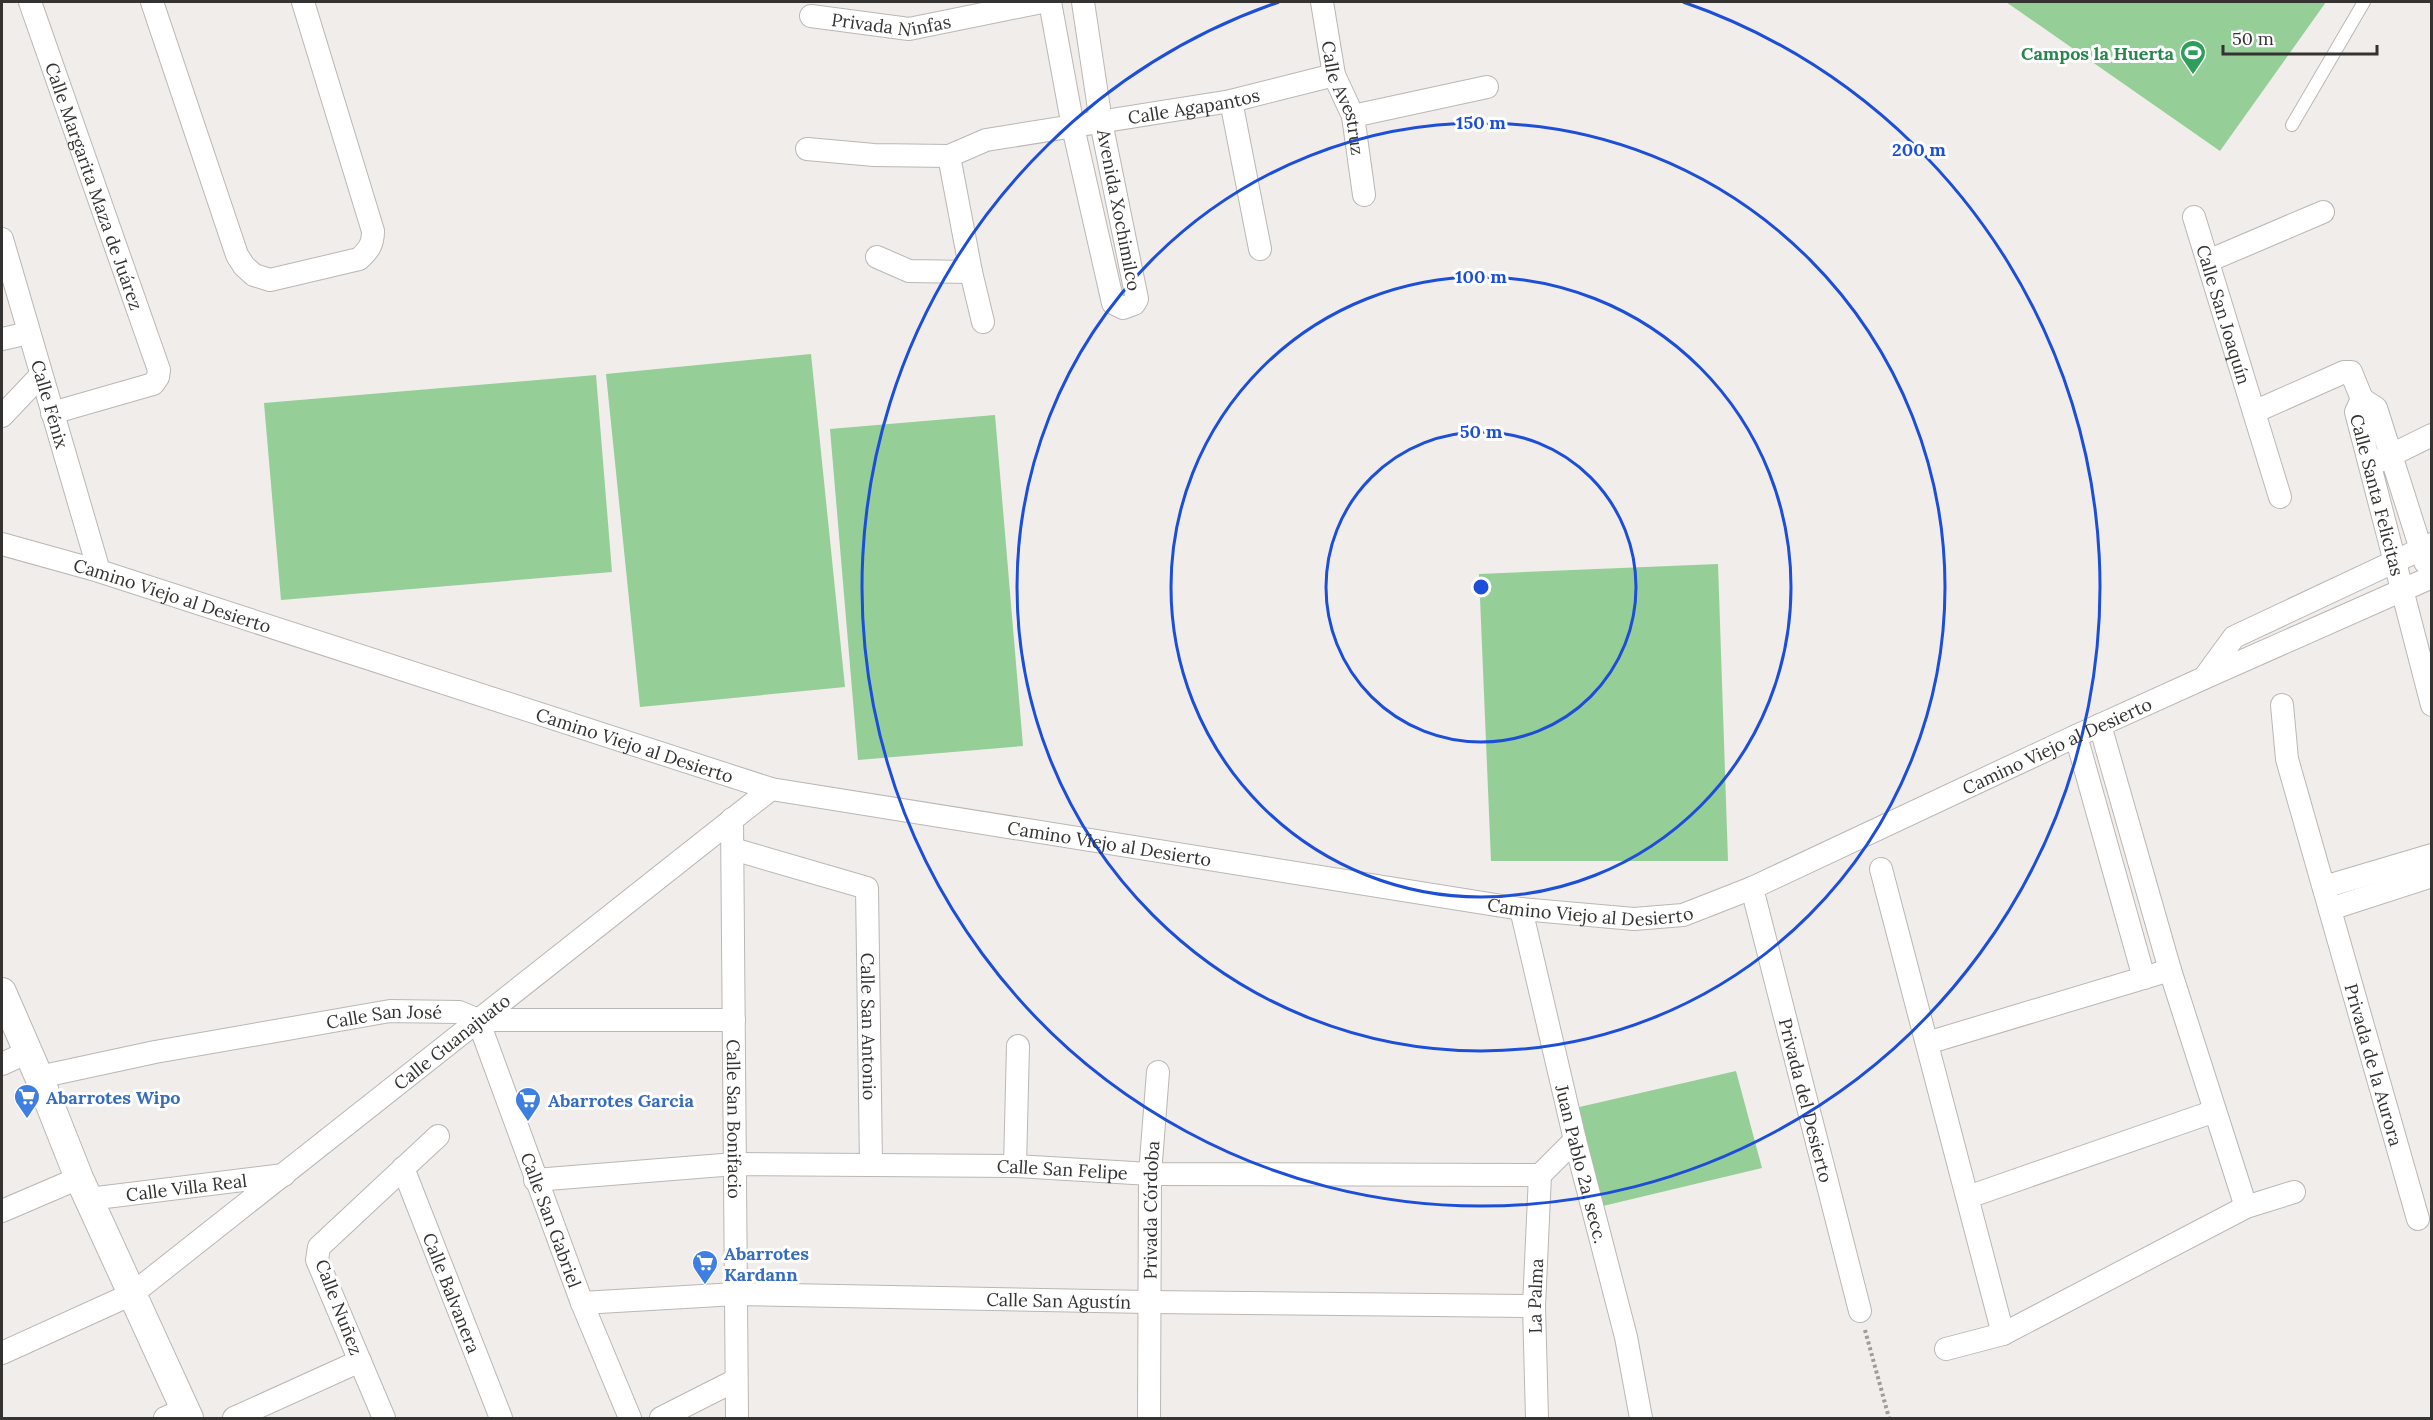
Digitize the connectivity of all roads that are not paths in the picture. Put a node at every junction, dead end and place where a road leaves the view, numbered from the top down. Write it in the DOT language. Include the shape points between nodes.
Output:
graph roads {
  1 [pos="30,2"];
  2 [pos="152,2"];
  3 [pos="303,2"];
  4 [pos="1042,2"];
  5 [pos="1050,2"];
  6 [pos="1083,2"];
  7 [pos="1322,2"];
  8 [pos="2364,2"];
  9 [pos="811,16"];
  10 [pos="1334,75"];
  11 [pos="1487,87"];
  12 [pos="1231,101"];
  13 [pos="1353,116"];
  14 [pos="1101,122"];
  15 [pos="2292,125"];
  16 [pos="1073,127"];
  17 [pos="807,149"];
  18 [pos="949,156"];
  19 [pos="1364,195"];
  20 [pos="2323,212"];
  21 [pos="2194,217"];
  22 [pos="2,239"];
  23 [pos="1260,249"];
  24 [pos="877,257"];
  25 [pos="2208,261"];
  26 [pos="5,264"];
  27 [pos="971,272"];
  28 [pos="983,322"];
  29 [pos="29,333"];
  30 [pos="2,339"];
  31 [pos="41,375"];
  32 [pos="2254,411"];
  33 [pos="52,413"];
  34 [pos="2,416"];
  35 [pos="2432,435"];
  36 [pos="2380,460"];
  37 [pos="2280,497"];
  38 [pos="2,543"];
  39 [pos="2426,546"];
  40 [pos="2396,561"];
  41 [pos="99,572"];
  42 [pos="2431,579"];
  43 [pos="2403,589"];
  44 [pos="2204,678"];
  45 [pos="2282,705"];
  46 [pos="2432,705"];
  47 [pos="2100,725"];
  48 [pos="2076,736"];
  49 [pos="771,789"];
  50 [pos="732,819"];
  51 [pos="733,849"];
  52 [pos="2432,855"];
  53 [pos="1881,868"];
  54 [pos="2432,876"];
  55 [pos="2324,886"];
  56 [pos="1752,888"];
  57 [pos="1521,909"];
  58 [pos="2330,909"];
  59 [pos="2170,970"];
  60 [pos="2144,978"];
  61 [pos="2,992"];
  62 [pos="478,1020"];
  63 [pos="734,1020"];
  64 [pos="1927,1043"];
  65 [pos="1018,1046"];
  66 [pos="28,1052"];
  67 [pos="2,1065"];
  68 [pos="1158,1072"];
  69 [pos="39,1077"];
  70 [pos="2215,1110"];
  71 [pos="438,1136"];
  72 [pos="1575,1140"];
  73 [pos="735,1164"];
  74 [pos="871,1165"];
  75 [pos="1016,1166"];
  76 [pos="403,1168"];
  77 [pos="284,1174"];
  78 [pos="1150,1174"];
  79 [pos="1540,1175"];
  80 [pos="536,1180"];
  81 [pos="84,1189"];
  82 [pos="2295,1192"];
  83 [pos="1968,1197"];
  84 [pos="2246,1207"];
  85 [pos="2,1211"];
  86 [pos="2418,1219"];
  87 [pos="132,1294"];
  88 [pos="736,1294"];
  89 [pos="1148,1302"];
  90 [pos="582,1303"];
  91 [pos="1534,1306"];
  92 [pos="1860,1311"];
  93 [pos="2003,1334"];
  94 [pos="1946,1348"];
  95 [pos="2,1353"];
  96 [pos="360,1361"];
  97 [pos="736,1380"];
  98 [pos="272,1411"];
  99 [pos="180,1415"];
  100 [pos="234,1419"];
  101 [pos="384,1419"];
  102 [pos="501,1419"];
  103 [pos="630,1419"];
  104 [pos="661,1419"];
  105 [pos="737,1419"];
  106 [pos="1149,1419"];
  107 [pos="1538,1419"];
  108 [pos="1641,1419"];
  1 -- 33 [label="street, Calle Margarita Maza de Juárez" via="159,370 153,384"];
  2 -- 3 [label="street" via="237,255 254,275 270,280 359,259 373,242 373,231"];
  4 -- 9 [label="street, Privada Ninfas" via="909,29"];
  5 -- 16 [label="street, Avenida Xochimilco"];
  6 -- 14 [label="street, Avenida Xochimilco"];
  7 -- 10 [label="street, Calle Avestruz"];
  8 -- 15 [label="lane"];
  10 -- 12 [label="street, Calle Agapantos"];
  10 -- 13 [label="street, Calle Avestruz"];
  11 -- 13 [label="street"];
  12 -- 14 [label="street, Calle Agapantos"];
  12 -- 23 [label="street"];
  13 -- 19 [label="street, Calle Avestruz"];
  14 -- 16 [label="street, Calle Agapantos"];
  14 -- 16 [label="street, Avenida Xochimilco" via="1137,298 1129,307 1113,303"];
  16 -- 18 [label="street, Calle Agapantos" via="986,140"];
  17 -- 18 [label="street"];
  18 -- 27 [label="street"];
  20 -- 25 [label="street"];
  21 -- 25 [label="street, Calle San Joaquín"];
  22 -- 26 [label="street, Calle Fénix"];
  24 -- 27 [label="street" via="909,271"];
  25 -- 32 [label="street, Calle San Joaquín"];
  26 -- 29 [label="street, Calle Fénix"];
  27 -- 28 [label="street"];
  29 -- 30 [label="street"];
  29 -- 31 [label="street, Calle Fénix"];
  31 -- 33 [label="street, Calle Fénix"];
  31 -- 34 [label="street"];
  32 -- 36 [label="street, Calle Santa Felicitas" via="2351,372 2362,399 2376,408"];
  32 -- 37 [label="street, Calle San Joaquín"];
  33 -- 41 [label="street, Calle Fénix"];
  35 -- 36 [label="street"];
  36 -- 39 [label="street, Calle Santa Felicitas"];
  36 -- 40 [label="street, Calle Santa Felicitas"];
  38 -- 41 [label="street, Camino Viejo al Desierto"];
  39 -- 40 [label="street, Camino Viejo al Desierto"];
  39 -- 42 [label="street, Calle Santa Felicitas"];
  40 -- 43 [label="street, Calle Santa Felicitas"];
  40 -- 44 [label="street, Camino Viejo al Desierto" via="2234,637"];
  41 -- 49 [label="street, Camino Viejo al Desierto"];
  42 -- 43 [label="street, Camino Viejo al Desierto"];
  43 -- 44 [label="street, Camino Viejo al Desierto"];
  43 -- 46 [label="street, Calle Santa Felicitas"];
  44 -- 47 [label="street, Camino Viejo al Desierto"];
  45 -- 55 [label="street, Privada de la Aurora" via="2287,759"];
  47 -- 48 [label="street, Camino Viejo al Desierto"];
  47 -- 59 [label="street"];
  48 -- 56 [label="street, Camino Viejo al Desierto"];
  48 -- 60 [label="street"];
  49 -- 50 [label="street, Calle Guanajuato"];
  49 -- 57 [label="street, Camino Viejo al Desierto"];
  50 -- 51 [label="street, Calle San Bonifacio"];
  50 -- 62 [label="street, Calle Guanajuato"];
  51 -- 63 [label="street, Calle San Bonifacio"];
  51 -- 74 [label="street, Calle San Antonio" via="867,888"];
  52 -- 55 [label="street"];
  53 -- 64 [label="street"];
  54 -- 58 [label="street"];
  55 -- 58 [label="street, Privada de la Aurora"];
  56 -- 57 [label="street, Camino Viejo al Desierto" via="1683,915 1634,919"];
  56 -- 92 [label="street, Privada del Desierto"];
  57 -- 72 [label="street, Juan Pablo 2a. secc."];
  58 -- 86 [label="street, Privada de la Aurora"];
  59 -- 60 [label="street"];
  59 -- 70 [label="street"];
  60 -- 64 [label="street"];
  61 -- 66 [label="street"];
  62 -- 63 [label="street, Calle San José"];
  62 -- 69 [label="street, Calle San José" via="459,1012 390,1011 155,1052"];
  62 -- 77 [label="street, Calle Guanajuato"];
  62 -- 80 [label="street, Calle San Gabriel"];
  63 -- 73 [label="street, Calle San Bonifacio"];
  64 -- 83 [label="street"];
  65 -- 75 [label="street"];
  66 -- 67 [label="street"];
  66 -- 69 [label="street"];
  68 -- 78 [label="street, Privada Córdoba"];
  69 -- 81 [label="street"];
  70 -- 83 [label="street"];
  70 -- 84 [label="street"];
  71 -- 76 [label="street, Calle Nuñez"];
  72 -- 79 [label="street"];
  72 -- 108 [label="street, Juan Pablo 2a. secc." via="1626,1337"];
  73 -- 74 [label="street, Calle San Felipe"];
  73 -- 80 [label="street, Calle San Felipe"];
  73 -- 88 [label="street, Calle San Bonifacio"];
  74 -- 75 [label="street, Calle San Felipe"];
  75 -- 78 [label="street, Calle San Felipe"];
  76 -- 96 [label="street, Calle Nuñez" via="319,1247 317,1260"];
  76 -- 102 [label="street, Calle Balvanera"];
  77 -- 81 [label="street, Calle Villa Real"];
  77 -- 87 [label="street, Calle Guanajuato"];
  78 -- 79 [label="street, Calle San Felipe"];
  78 -- 89 [label="street, Privada Córdoba"];
  79 -- 91 [label="street, La Palma"];
  80 -- 90 [label="street, Calle San Gabriel"];
  81 -- 85 [label="street, Calle Villa Real"];
  81 -- 87 [label="street"];
  82 -- 84 [label="street"];
  83 -- 93 [label="street"];
  84 -- 93 [label="street"];
  87 -- 95 [label="street, Calle Guanajuato"];
  87 -- 99 [label="street"];
  88 -- 89 [label="street, Calle San Agustín"];
  88 -- 90 [label="street, Calle San Agustín"];
  88 -- 97 [label="street, Calle San Bonifacio"];
  89 -- 91 [label="street, Calle San Agustín"];
  89 -- 106 [label="street, Privada Córdoba"];
  90 -- 103 [label="street, Calle San Gabriel"];
  91 -- 107 [label="street, La Palma"];
  93 -- 94 [label="street"];
  96 -- 98 [label="street"];
  96 -- 101 [label="street, Calle Nuñez"];
  97 -- 104 [label="street"];
  97 -- 105 [label="street, Calle San Bonifacio"];
  98 -- 100 [label="street"];
}
